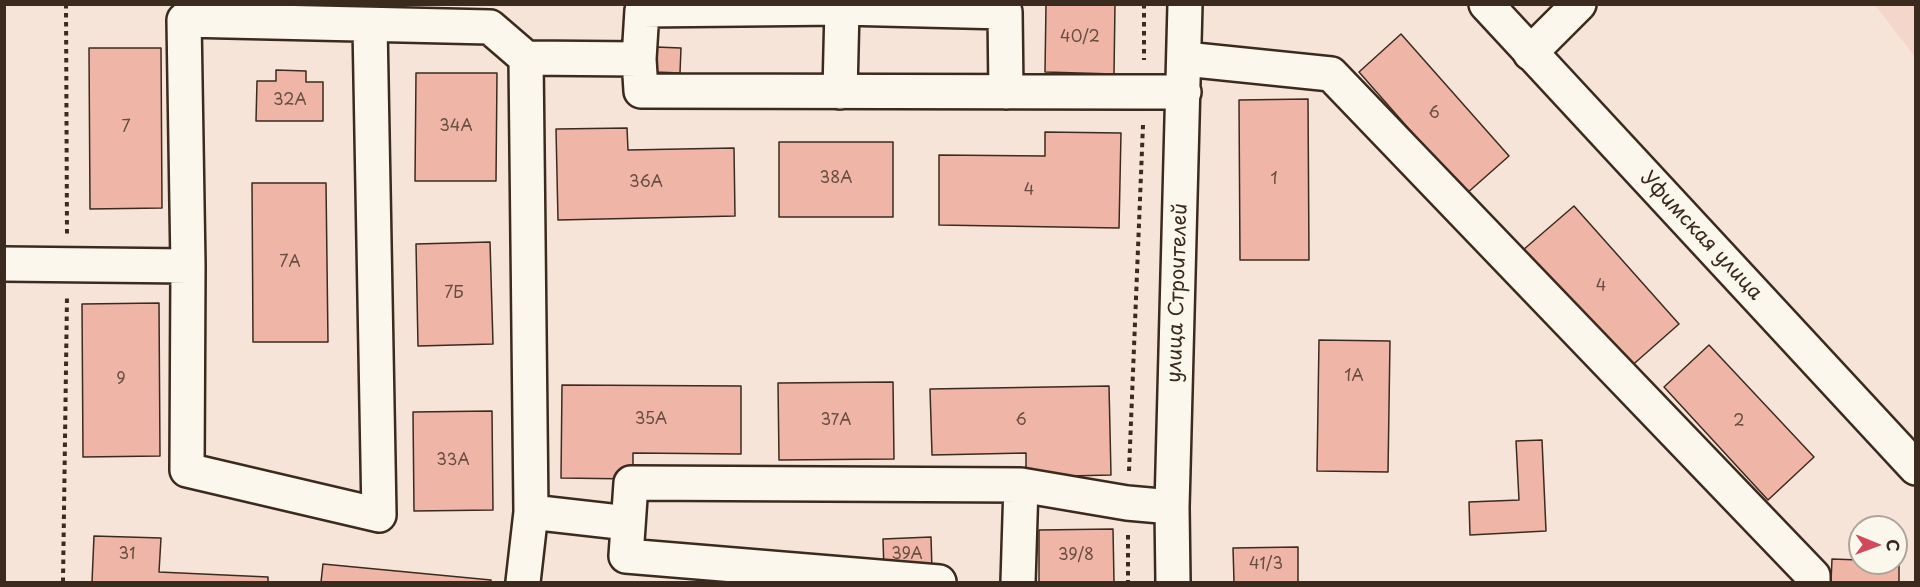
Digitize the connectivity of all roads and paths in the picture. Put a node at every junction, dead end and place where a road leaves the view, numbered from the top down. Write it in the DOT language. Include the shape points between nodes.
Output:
graph roads {
  1 [pos="1144,4"];
  2 [pos="1185,4"];
  3 [pos="1486,4"];
  4 [pos="1579,4"];
  5 [pos="842,8"];
  6 [pos="370,25"];
  7 [pos="1530,52"];
  8 [pos="526,58"];
  9 [pos="639,59"];
  10 [pos="1185,59"];
  11 [pos="840,92"];
  12 [pos="1006,92"];
  13 [pos="1144,92"];
  14 [pos="1184,92"];
  15 [pos="4,264"];
  16 [pos="188,266"];
  17 [pos="1916,468"];
  18 [pos="1021,485"];
  19 [pos="1127,503"];
  20 [pos="1172,507"];
  21 [pos="531,512"];
  22 [pos="628,523"];
  23 [pos="523,582"];
  24 [pos="939,582"];
  25 [pos="1018,582"];
  26 [pos="1128,582"];
  27 [pos="1173,582"];
  28 [pos="1813,582"];
  1 -- 13 [label="path"];
  2 -- 10 [label="main road, улица Строителей"];
  3 -- 7 [label="main road, Уфимская улица"];
  4 -- 7 [label="main road"];
  5 -- 9 [label="main road" via="642,10"];
  5 -- 11 [label="main road"];
  5 -- 12 [label="main road" via="1005,12"];
  6 -- 8 [label="main road" via="490,27"];
  6 -- 16 [label="main road" via="184,20"];
  6 -- 16 [label="main road" via="379,515 187,470"];
  7 -- 17 [label="main road, Уфимская улица"];
  8 -- 9 [label="main road"];
  8 -- 21 [label="main road"];
  9 -- 11 [label="main road" via="641,92"];
  10 -- 14 [label="main road, улица Строителей"];
  10 -- 28 [label="main road" via="1330,74 1813,576"];
  11 -- 12 [label="main road"];
  12 -- 13 [label="main road"];
  13 -- 14 [label="main road"];
  13 -- 19 [label="path"];
  14 -- 20 [label="main road, улица Строителей"];
  15 -- 16 [label="main road"];
  18 -- 19 [label="main road"];
  18 -- 22 [label="main road" via="631,483"];
  18 -- 25 [label="main road"];
  19 -- 20 [label="main road"];
  19 -- 26 [label="path"];
  20 -- 27 [label="main road, улица Строителей"];
  21 -- 22 [label="main road"];
  21 -- 23 [label="main road"];
  22 -- 24 [label="main road" via="626,556"];
}
